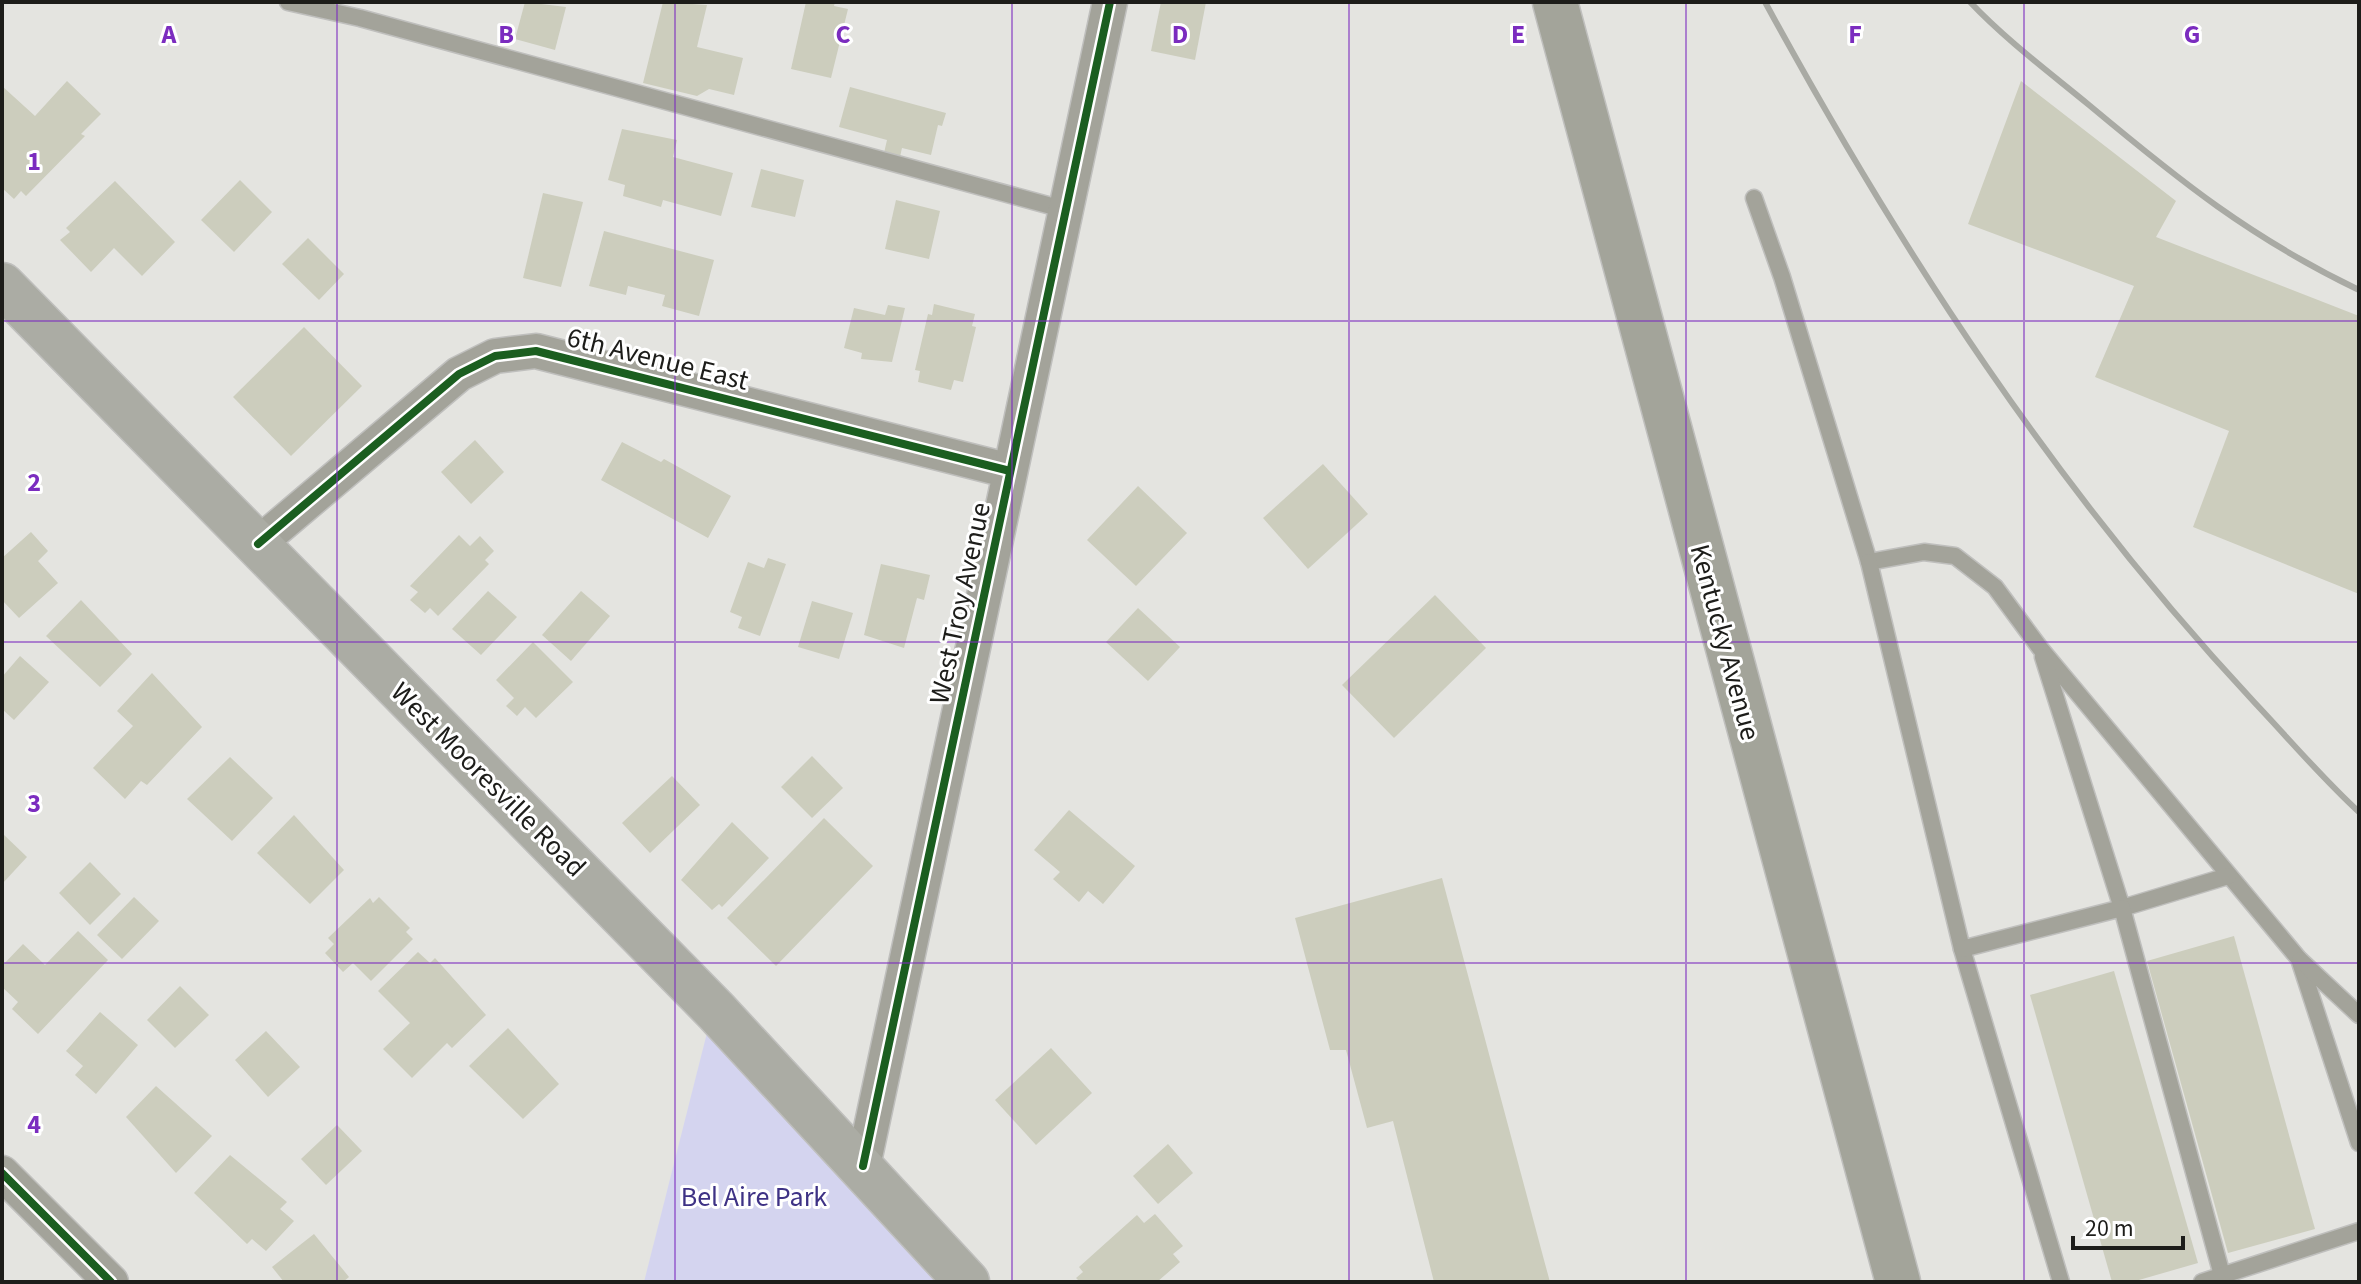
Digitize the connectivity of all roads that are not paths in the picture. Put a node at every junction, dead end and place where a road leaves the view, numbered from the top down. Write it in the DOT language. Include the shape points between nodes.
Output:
graph roads {
  1 [pos="288,2"];
  2 [pos="1110,2"];
  3 [pos="1555,2"];
  4 [pos="1754,198"];
  5 [pos="1066,210"];
  6 [pos="2,285"];
  7 [pos="1010,471"];
  8 [pos="258,544"];
  9 [pos="1869,562"];
  10 [pos="2040,648"];
  11 [pos="2228,876"];
  12 [pos="2122,908"];
  13 [pos="1962,949"];
  14 [pos="2299,959"];
  15 [pos="2359,1015"];
  16 [pos="2359,1143"];
  17 [pos="863,1166"];
  18 [pos="2,1173"];
  19 [pos="2359,1231"];
  20 [pos="2222,1275"];
  21 [pos="111,1282"];
  22 [pos="967,1282"];
  23 [pos="1898,1282"];
  24 [pos="2061,1282"];
  25 [pos="2202,1282"];
  1 -- 5 [label="lane"];
  2 -- 5 [label="street, West Troy Avenue"];
  3 -- 23 [label="main road, Kentucky Avenue"];
  4 -- 9 [label="lane"];
  5 -- 7 [label="street, West Troy Avenue"];
  6 -- 8 [label="main road, West Mooresville Road"];
  7 -- 8 [label="street, 6th Avenue East" via="536,351 495,356 459,374"];
  7 -- 17 [label="street, West Troy Avenue"];
  8 -- 17 [label="main road, West Mooresville Road"];
  9 -- 10 [label="lane" via="1924,552 1955,556 1995,587"];
  9 -- 13 [label="lane"];
  10 -- 11 [label="lane"];
  10 -- 12 [label="lane"];
  11 -- 12 [label="lane"];
  11 -- 14 [label="lane"];
  12 -- 13 [label="lane"];
  12 -- 20 [label="lane"];
  13 -- 24 [label="lane"];
  14 -- 15 [label="lane"];
  14 -- 16 [label="lane"];
  17 -- 22 [label="main road, West Mooresville Road"];
  18 -- 21 [label="street"];
  19 -- 20 [label="lane"];
  20 -- 25 [label="lane"];
}
